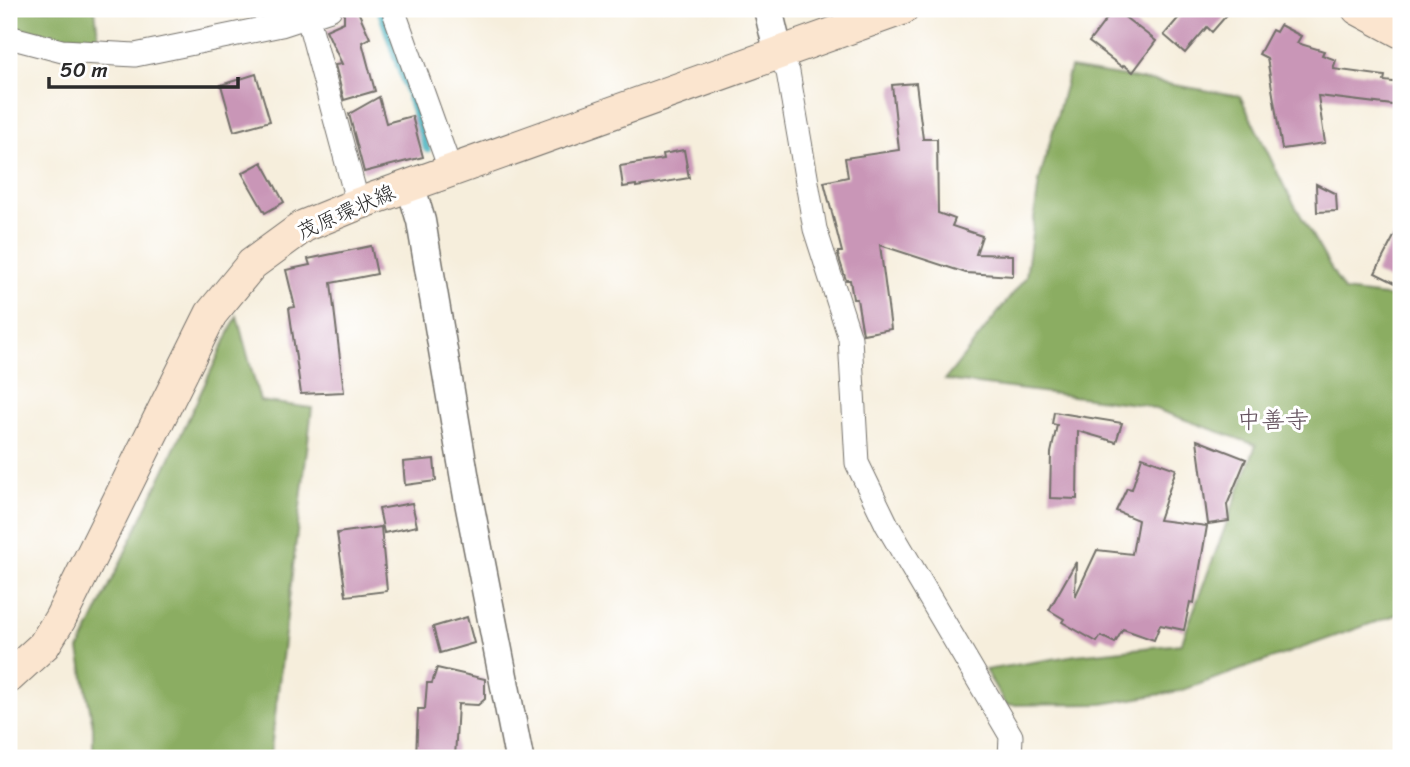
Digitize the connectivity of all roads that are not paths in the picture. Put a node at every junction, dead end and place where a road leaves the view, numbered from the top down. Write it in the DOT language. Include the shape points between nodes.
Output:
graph roads {
  1 [pos="330,9"];
  2 [pos="394,9"];
  3 [pos="768,9"];
  4 [pos="902,9"];
  5 [pos="1358,9"];
  6 [pos="308,18"];
  7 [pos="1401,32"];
  8 [pos="9,37"];
  9 [pos="779,55"];
  10 [pos="450,169"];
  11 [pos="410,184"];
  12 [pos="358,204"];
  13 [pos="9,677"];
  14 [pos="519,758"];
  15 [pos="1010,758"];
  1 -- 6 [label="street"];
  2 -- 10 [label="street"];
  3 -- 9 [label="street"];
  4 -- 9 [label="main road, 茂原環状線"];
  5 -- 7 [label="main road"];
  6 -- 8 [label="street" via="135,55 62,51"];
  6 -- 12 [label="street"];
  9 -- 10 [label="main road, 茂原環状線"];
  9 -- 15 [label="street" via="788,72 815,229 850,338 857,463 887,525 1012,736"];
  10 -- 11 [label="main road, 茂原環状線"];
  11 -- 12 [label="main road, 茂原環状線"];
  11 -- 14 [label="street" via="421,221"];
  12 -- 13 [label="main road, 茂原環状線" via="303,226 252,264 211,314 81,583 44,645"];
}
